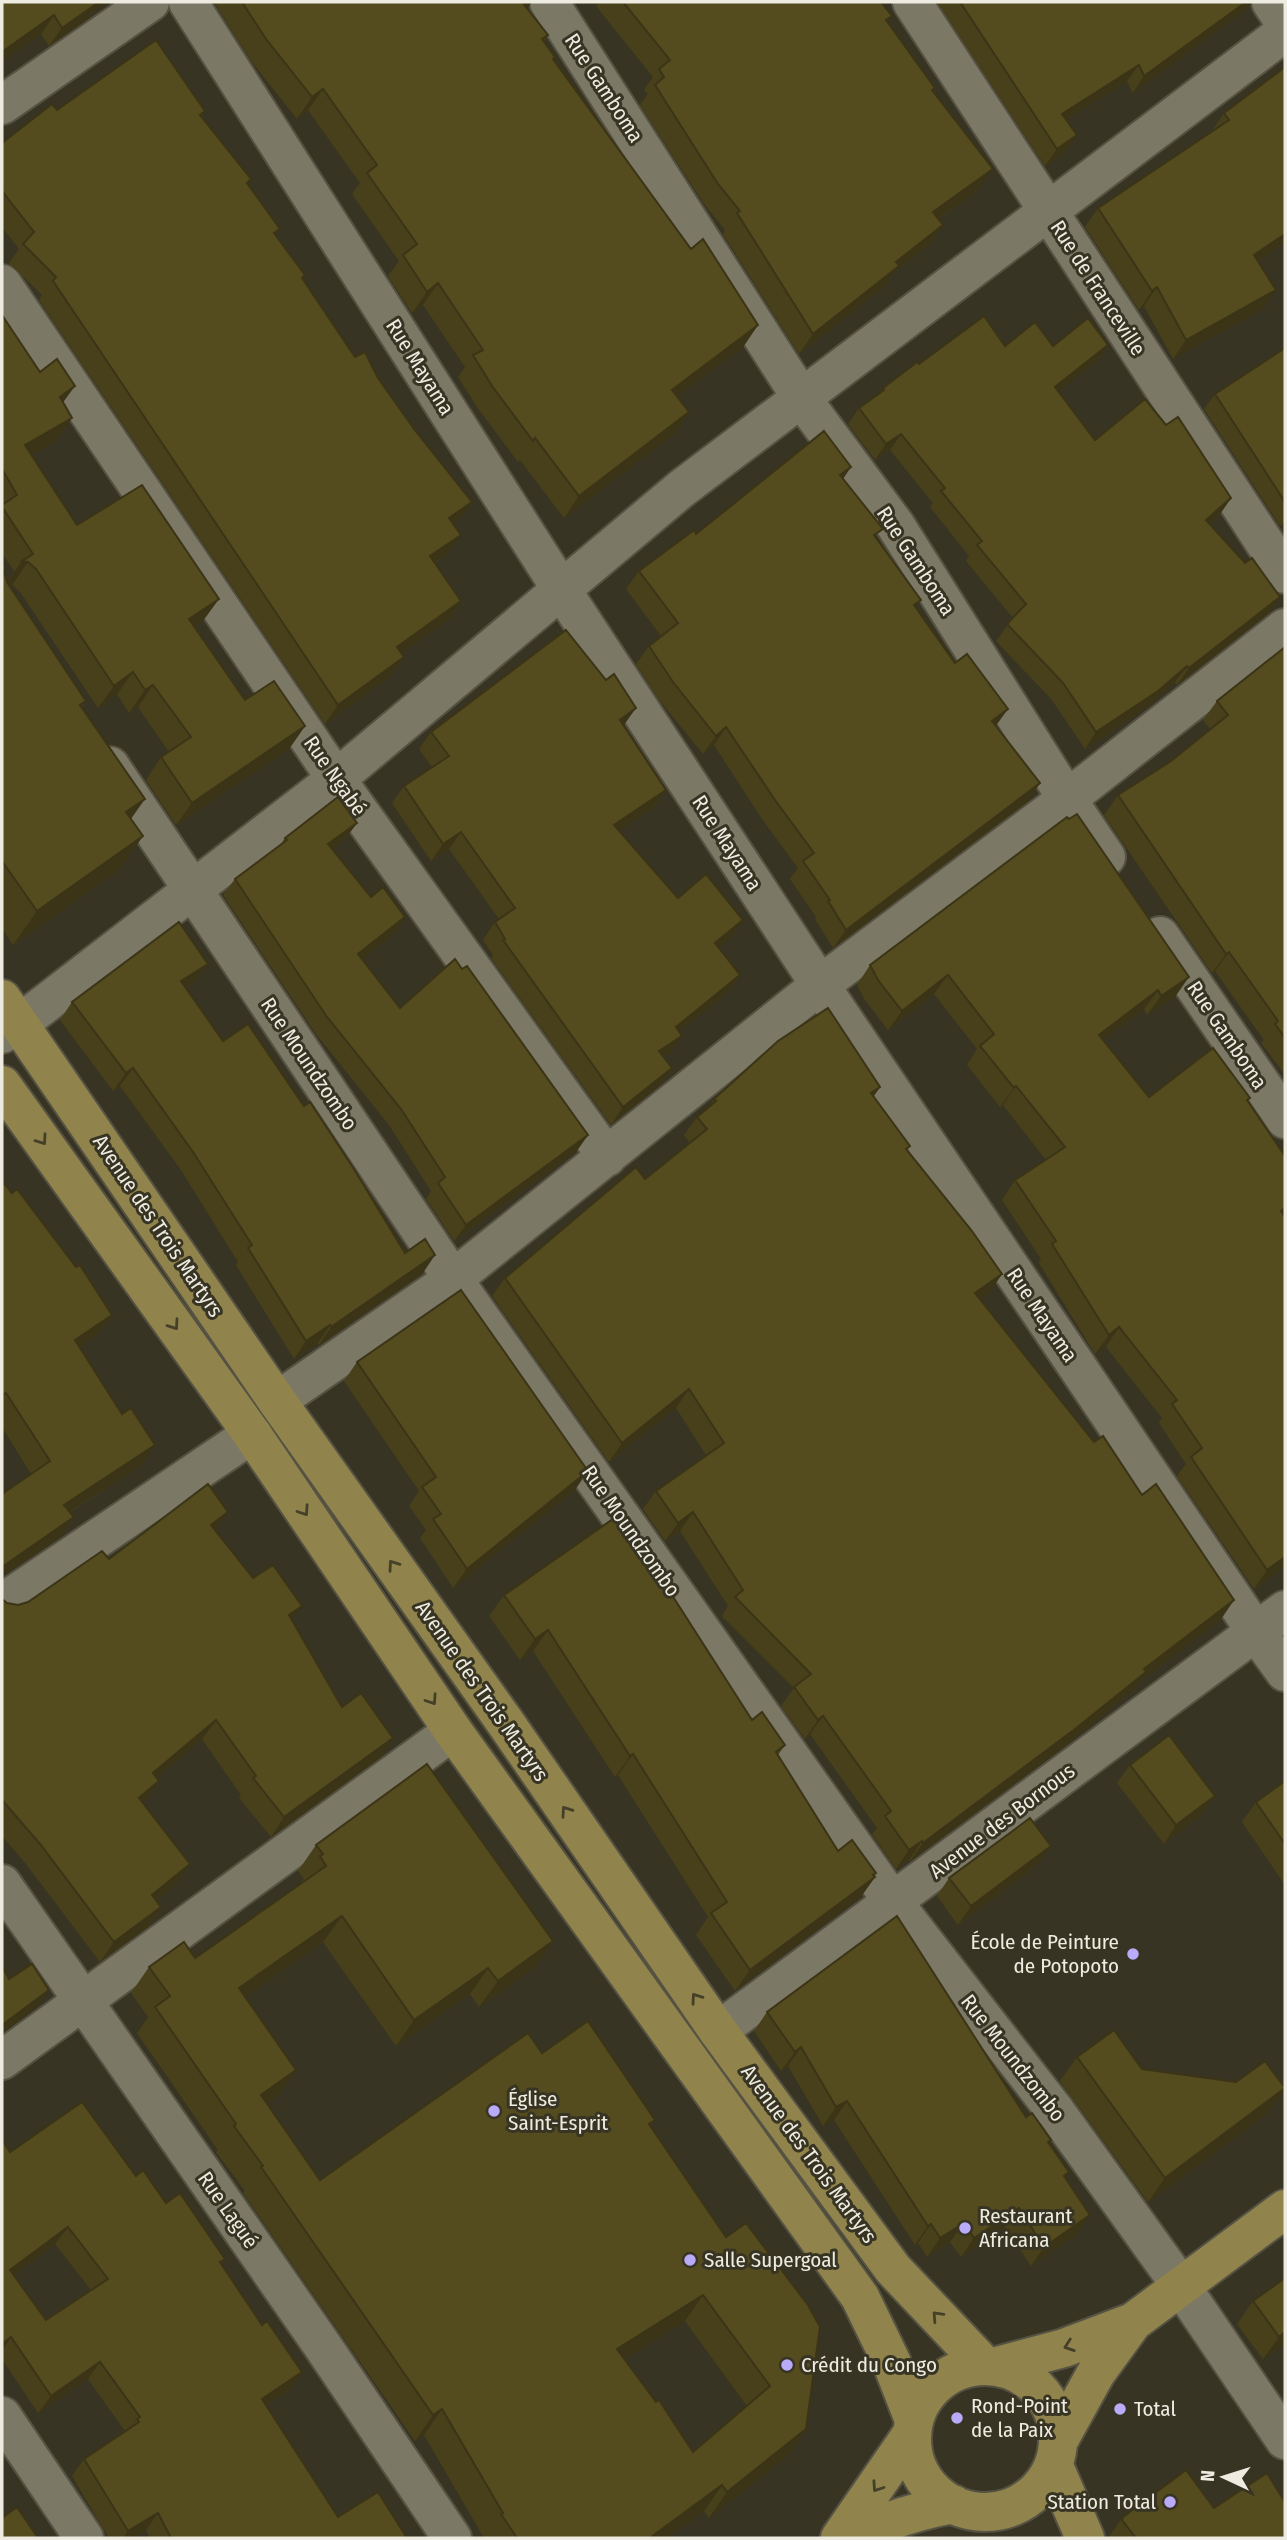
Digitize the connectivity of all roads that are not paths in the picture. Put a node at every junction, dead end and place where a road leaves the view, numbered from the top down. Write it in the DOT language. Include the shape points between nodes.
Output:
graph roads {
  1 [pos="150,2"];
  2 [pos="188,2"];
  3 [pos="549,2"];
  4 [pos="912,2"];
  5 [pos="1271,2"];
  6 [pos="1285,23"];
  7 [pos="1285,32"];
  8 [pos="2,105"];
  9 [pos="1047,212"];
  10 [pos="2,284"];
  11 [pos="802,399"];
  12 [pos="1285,574"];
  13 [pos="561,589"];
  14 [pos="1285,628"];
  15 [pos="93,741"];
  16 [pos="336,779"];
  17 [pos="1066,799"];
  18 [pos="193,890"];
  19 [pos="820,985"];
  20 [pos="7,1019"];
  21 [pos="8,1105"];
  22 [pos="1285,1119"];
  23 [pos="607,1157"];
  24 [pos="453,1279"];
  25 [pos="276,1401"];
  26 [pos="252,1434"];
  27 [pos="2,1603"];
  28 [pos="1270,1621"];
  29 [pos="1285,1672"];
  30 [pos="453,1731"];
  31 [pos="2,1884"];
  32 [pos="893,1902"];
  33 [pos="83,2000"];
  34 [pos="718,2031"];
  35 [pos="2,2060"];
  36 [pos="1285,2209"];
  37 [pos="1181,2286"];
  38 [pos="1133,2322"];
  39 [pos="991,2365"];
  40 [pos="2,2416"];
  41 [pos="912,2427"];
  42 [pos="1285,2440"];
  43 [pos="1056,2453"];
  44 [pos="982,2518"];
  45 [pos="84,2538"];
  46 [pos="452,2538"];
  47 [pos="840,2538"];
  48 [pos="849,2538"];
  49 [pos="1085,2538"];
  1 -- 8 [label="street"];
  2 -- 13 [label="street, Rue Mayama"];
  3 -- 11 [label="street, Rue Gamboma"];
  4 -- 9 [label="street, Rue de Franceville"];
  5 -- 6 [label="street"];
  7 -- 9 [label="street"];
  9 -- 11 [label="street"];
  9 -- 12 [label="street, Rue de Franceville"];
  10 -- 16 [label="street, Rue Ngabé"];
  11 -- 13 [label="street" via="681,489"];
  11 -- 17 [label="street, Rue Gamboma" via="896,526"];
  13 -- 16 [label="street"];
  13 -- 19 [label="street, Rue Mayama"];
  14 -- 17 [label="street"];
  15 -- 18 [label="street, Rue Moundzombo"];
  16 -- 18 [label="street"];
  16 -- 23 [label="street, Rue Ngabé"];
  17 -- 19 [label="street"];
  17 -- 22 [label="street, Rue Gamboma"];
  18 -- 20 [label="street"];
  18 -- 24 [label="street, Rue Moundzombo"];
  19 -- 23 [label="street"];
  19 -- 28 [label="street, Rue Mayama"];
  20 -- 25 [label="main road, Avenue des Trois Martyrs"];
  21 -- 26 [label="main road, Avenue des Trois Martyrs, one-way"];
  23 -- 24 [label="street"];
  24 -- 25 [label="street"];
  24 -- 32 [label="street, Rue Moundzombo"];
  34 -- 25 [label="main road, Avenue des Trois Martyrs, one-way"];
  26 -- 27 [label="street"];
  26 -- 30 [label="main road, Avenue des Trois Martyrs, one-way"];
  28 -- 29 [label="street, Rue Mayama"];
  28 -- 32 [label="street, Avenue des Bornous"];
  30 -- 33 [label="street"];
  30 -- 41 [label="main road, Avenue des Trois Martyrs" via="860,2297 891,2361"];
  31 -- 33 [label="street, Rue Lagué"];
  32 -- 34 [label="street, Avenue des Bornous"];
  32 -- 37 [label="street, Rue Moundzombo" via="1056,2112"];
  33 -- 35 [label="street"];
  33 -- 46 [label="street, Rue Lagué"];
  39 -- 34 [label="main road, Avenue des Trois Martyrs, one-way" via="893,2269"];
  36 -- 37 [label="main road"];
  37 -- 38 [label="main road"];
  37 -- 42 [label="street, Rue Moundzombo"];
  38 -- 39 [label="main road, one-way" via="1065,2348"];
  38 -- 43 [label="main road" via="1096,2373"];
  39 -- 41 [label="main road" via="960,2369 939,2380 923,2398"];
  39 -- 43 [label="main road" via="1022,2374 1041,2391 1054,2414"];
  40 -- 45 [label="street"];
  41 -- 44 [label="main road" via="914,2459 924,2481 941,2498"];
  41 -- 47 [label="main road, one-way" via="871,2497"];
  43 -- 44 [label="main road" via="1038,2490 1014,2507"];
  43 -- 49 [label="main road"];
  44 -- 48 [label="main road" via="924,2509"];
}
